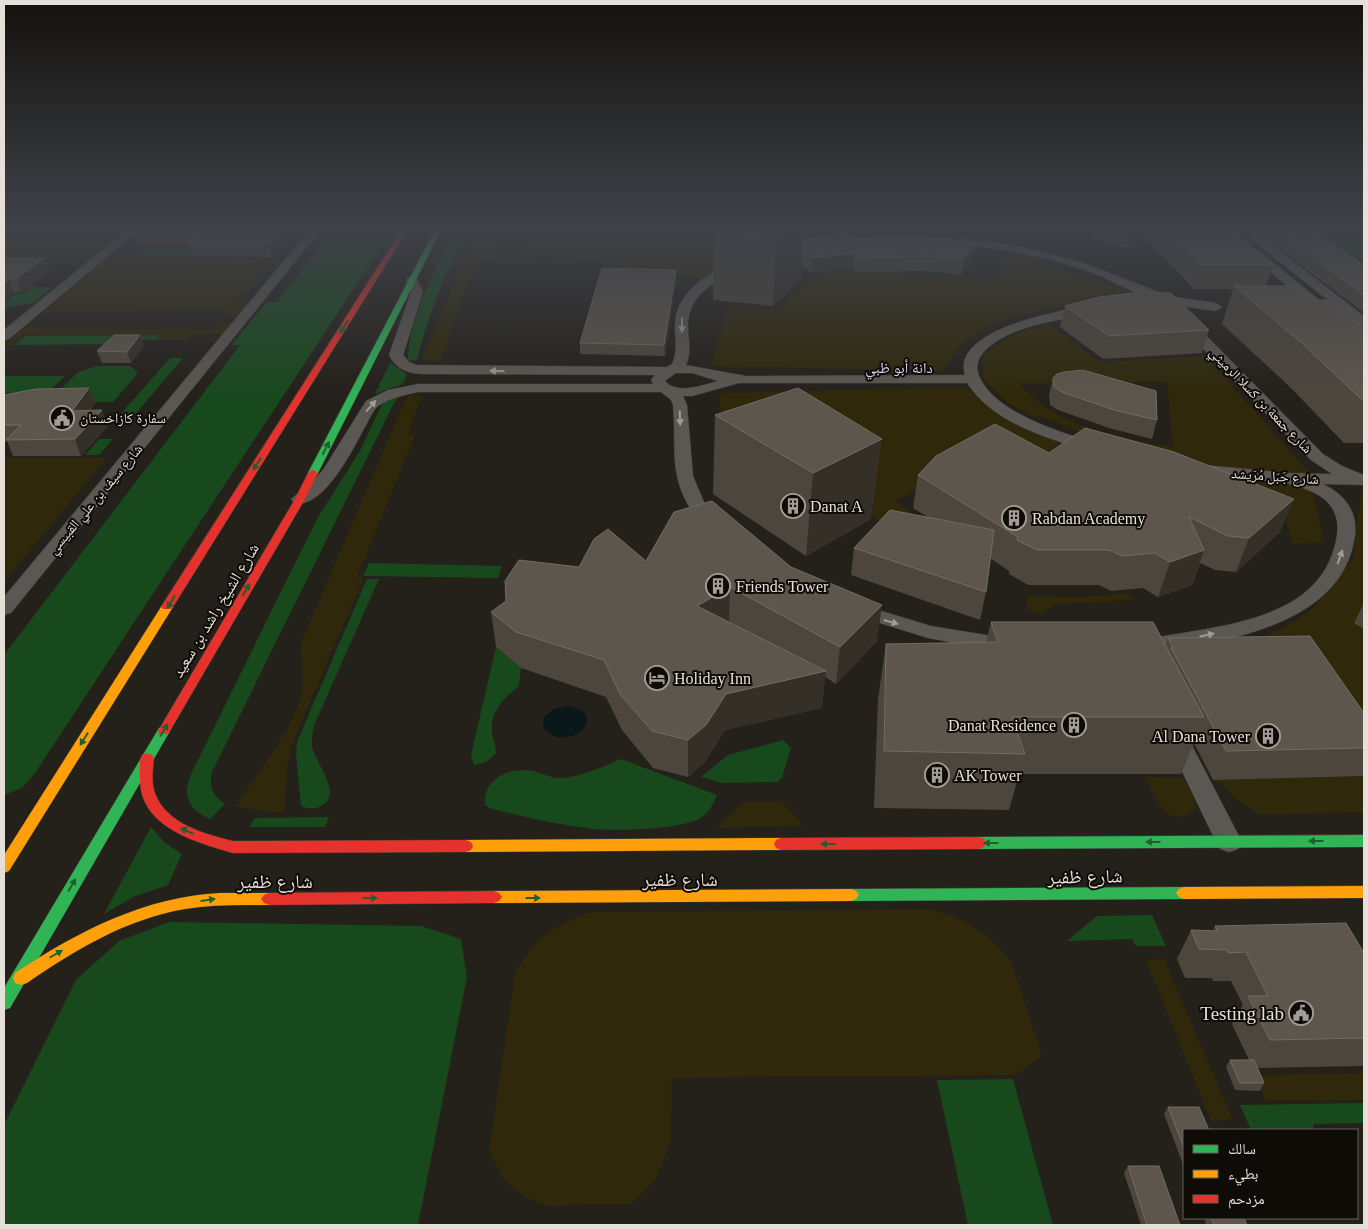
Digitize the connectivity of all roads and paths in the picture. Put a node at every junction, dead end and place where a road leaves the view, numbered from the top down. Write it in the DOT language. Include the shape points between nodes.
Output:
graph roads {
  1 [pos="69,283"];
  2 [pos="273,283"];
  3 [pos="371,283"];
  4 [pos="410,283"];
  5 [pos="413,283"];
  6 [pos="706,283"];
  7 [pos="1127,283"];
  8 [pos="1291,283"];
  9 [pos="1315,283"];
  10 [pos="1298,289"];
  11 [pos="1322,289"];
  12 [pos="1143,291"];
  13 [pos="1216,307"];
  14 [pos="1234,307"];
  15 [pos="1104,308"];
  16 [pos="1171,308"];
  17 [pos="1323,311"];
  18 [pos="1364,322"];
  19 [pos="4,336"];
  20 [pos="524,371"];
  21 [pos="973,379"];
  22 [pos="669,380"];
  23 [pos="746,380"];
  24 [pos="517,387"];
  25 [pos="1110,452"];
  26 [pos="1188,468"];
  27 [pos="1288,478"];
  28 [pos="1362,480"];
  29 [pos="300,499"];
  30 [pos="1344,509"];
  31 [pos="726,535"];
  32 [pos="840,604"];
  33 [pos="4,609"];
  34 [pos="1030,648"];
  35 [pos="1133,655"];
  36 [pos="1168,719"];
  37 [pos="147,758"];
  38 [pos="1364,841"];
  39 [pos="1229,842"];
  40 [pos="4,867"];
  41 [pos="1364,892"];
  42 [pos="16,982"];
  43 [pos="4,1003"];
  1 -- 19 [label="street"];
  2 -- 33 [label="street, شارع سيف بن علي القبيسي"];
  3 -- 40 [label="main road, one-way"];
  29 -- 4 [label="main road, شارع الشيخ راشد بن سعيد, one-way"];
  20 -- 5 [label="street, one-way" via="418,370 398,361 396,355 417,292"];
  6 -- 22 [label="street, one-way" via="688,301 680,322 682,357"];
  7 -- 12 [label="street"];
  8 -- 10 [label="street"];
  9 -- 11 [label="street"];
  10 -- 11 [label="street"];
  10 -- 17 [label="street" via="1312,300 1301,307"];
  11 -- 18 [label="street"];
  12 -- 13 [label="street" via="1179,302"];
  12 -- 16 [label="street" via="1147,300 1144,307"];
  13 -- 14 [label="street"];
  13 -- 16 [label="street"];
  15 -- 21 [label="street" via="1059,315 1005,332 984,345 971,360"];
  16 -- 28 [label="street, شارع جمعة بن كسلا الرميثي" via="1316,457 1336,470"];
  20 -- 22 [label="street"];
  20 -- 24 [label="street" via="609,374 616,379 608,383"];
  21 -- 23 [label="street"];
  21 -- 25 [label="street" via="997,405 1021,420 1052,434"];
  22 -- 23 [label="street" via="693,369"];
  22 -- 23 [label="street" via="692,392"];
  22 -- 24 [label="street"];
  22 -- 31 [label="street, one-way" via="680,404 681,468 687,488 710,523"];
  29 -- 24 [label="street, one-way" via="330,474 368,408 380,398 412,389"];
  26 -- 27 [label="street, شارع جَبَل مُرَيشد"];
  27 -- 28 [label="street, شارع جَبَل مُرَيشد"];
  27 -- 30 [label="street" via="1324,491"];
  28 -- 30 [label="street" via="1346,492"];
  37 -- 29 [label="main road, شارع الشيخ راشد بن سعيد, one-way"];
  35 -- 30 [label="street, one-way" via="1261,624 1290,612 1306,601 1337,564 1346,532"];
  32 -- 34 [label="street, one-way" via="928,632"];
  36 -- 39 [label="street"];
  39 -- 37 [label="main road, شارع ظفير, one-way" via="233,847 180,829 162,814 149,796"];
  42 -- 37 [label="main road, شارع الشيخ راشد بن سعيد, one-way"];
  38 -- 39 [label="main road, شارع ظفير, one-way"];
  42 -- 41 [label="main road, شارع ظفير, one-way" via="49,958 118,922 173,905 218,899"];
  42 -- 43 [label="main road, شارع الشيخ راشد بن سعيد"];
}
